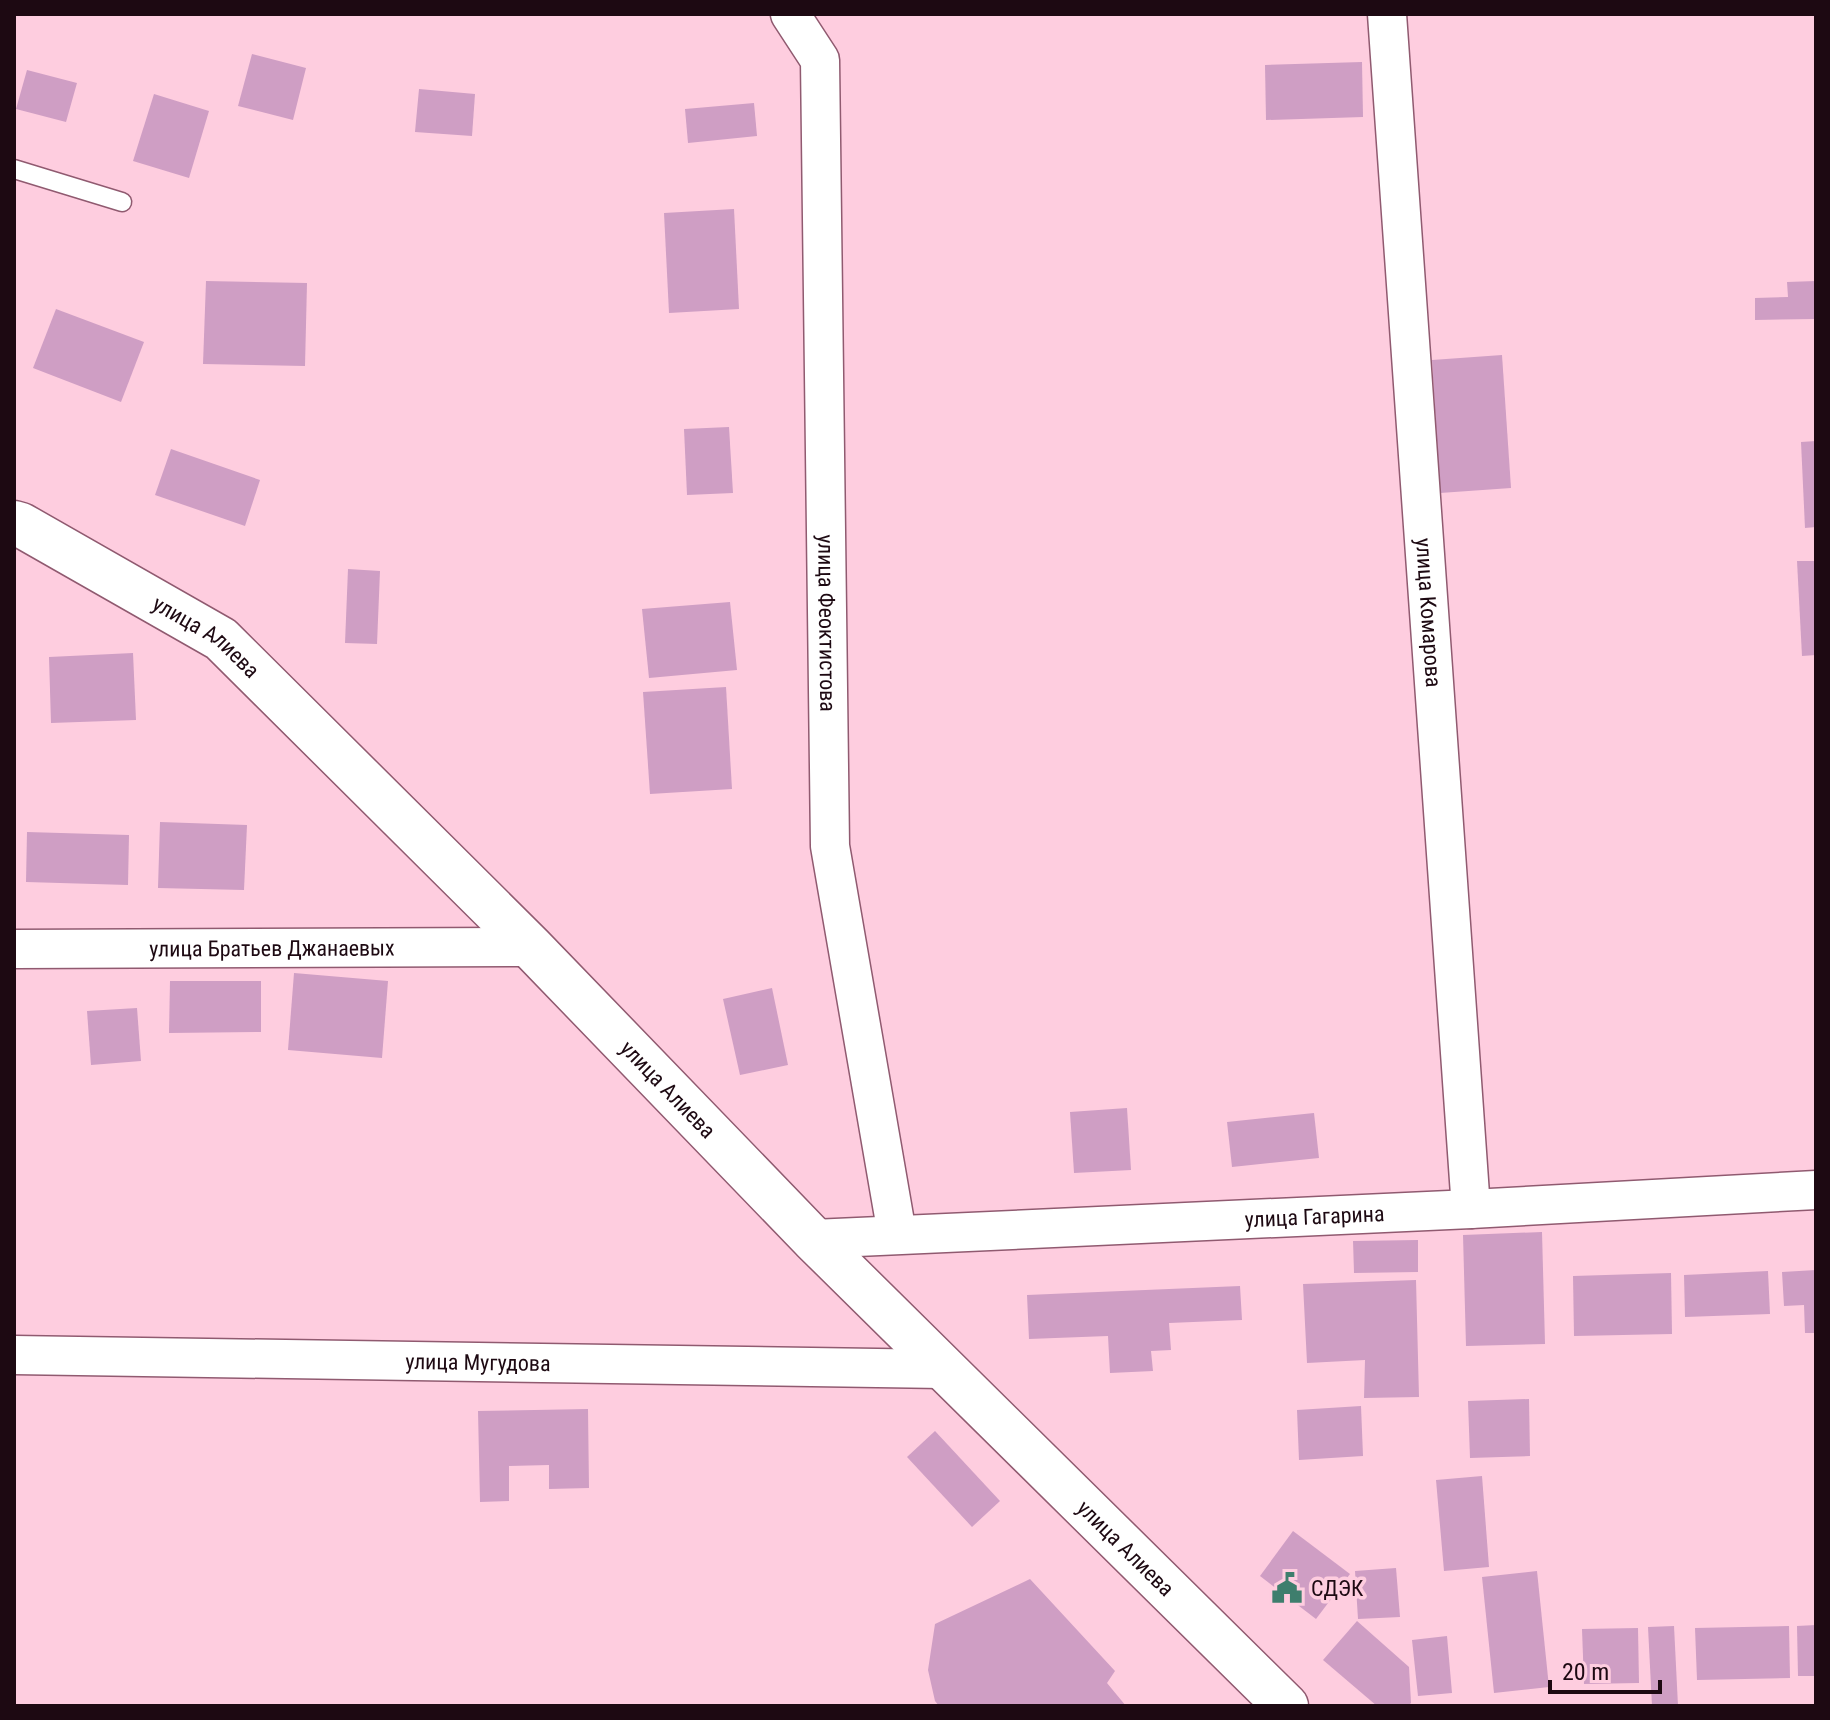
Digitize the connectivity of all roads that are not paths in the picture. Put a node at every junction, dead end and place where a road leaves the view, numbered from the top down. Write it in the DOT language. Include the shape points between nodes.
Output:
graph roads {
  1 [pos="790,14"];
  2 [pos="1387,14"];
  3 [pos="14,169"];
  4 [pos="122,202"];
  5 [pos="14,523"];
  6 [pos="531,947"];
  7 [pos="14,949"];
  8 [pos="1816,1190"];
  9 [pos="1471,1209"];
  10 [pos="897,1234"];
  11 [pos="813,1239"];
  12 [pos="14,1355"];
  13 [pos="943,1369"];
  14 [pos="1286,1706"];
  1 -- 10 [label="street, улица Феоктистова" via="820,60 830,846"];
  2 -- 9 [label="street, улица Комарова"];
  3 -- 4 [label="lane"];
  5 -- 6 [label="street, улица Алиева" via="221,639"];
  6 -- 7 [label="street, улица Братьев Джанаевых"];
  6 -- 11 [label="street, улица Алиева"];
  8 -- 9 [label="street, улица Гагарина"];
  9 -- 10 [label="street, улица Гагарина"];
  10 -- 11 [label="street, улица Гагарина"];
  11 -- 13 [label="street, улица Алиева"];
  12 -- 13 [label="street, улица Мугудова"];
  13 -- 14 [label="street, улица Алиева"];
}
